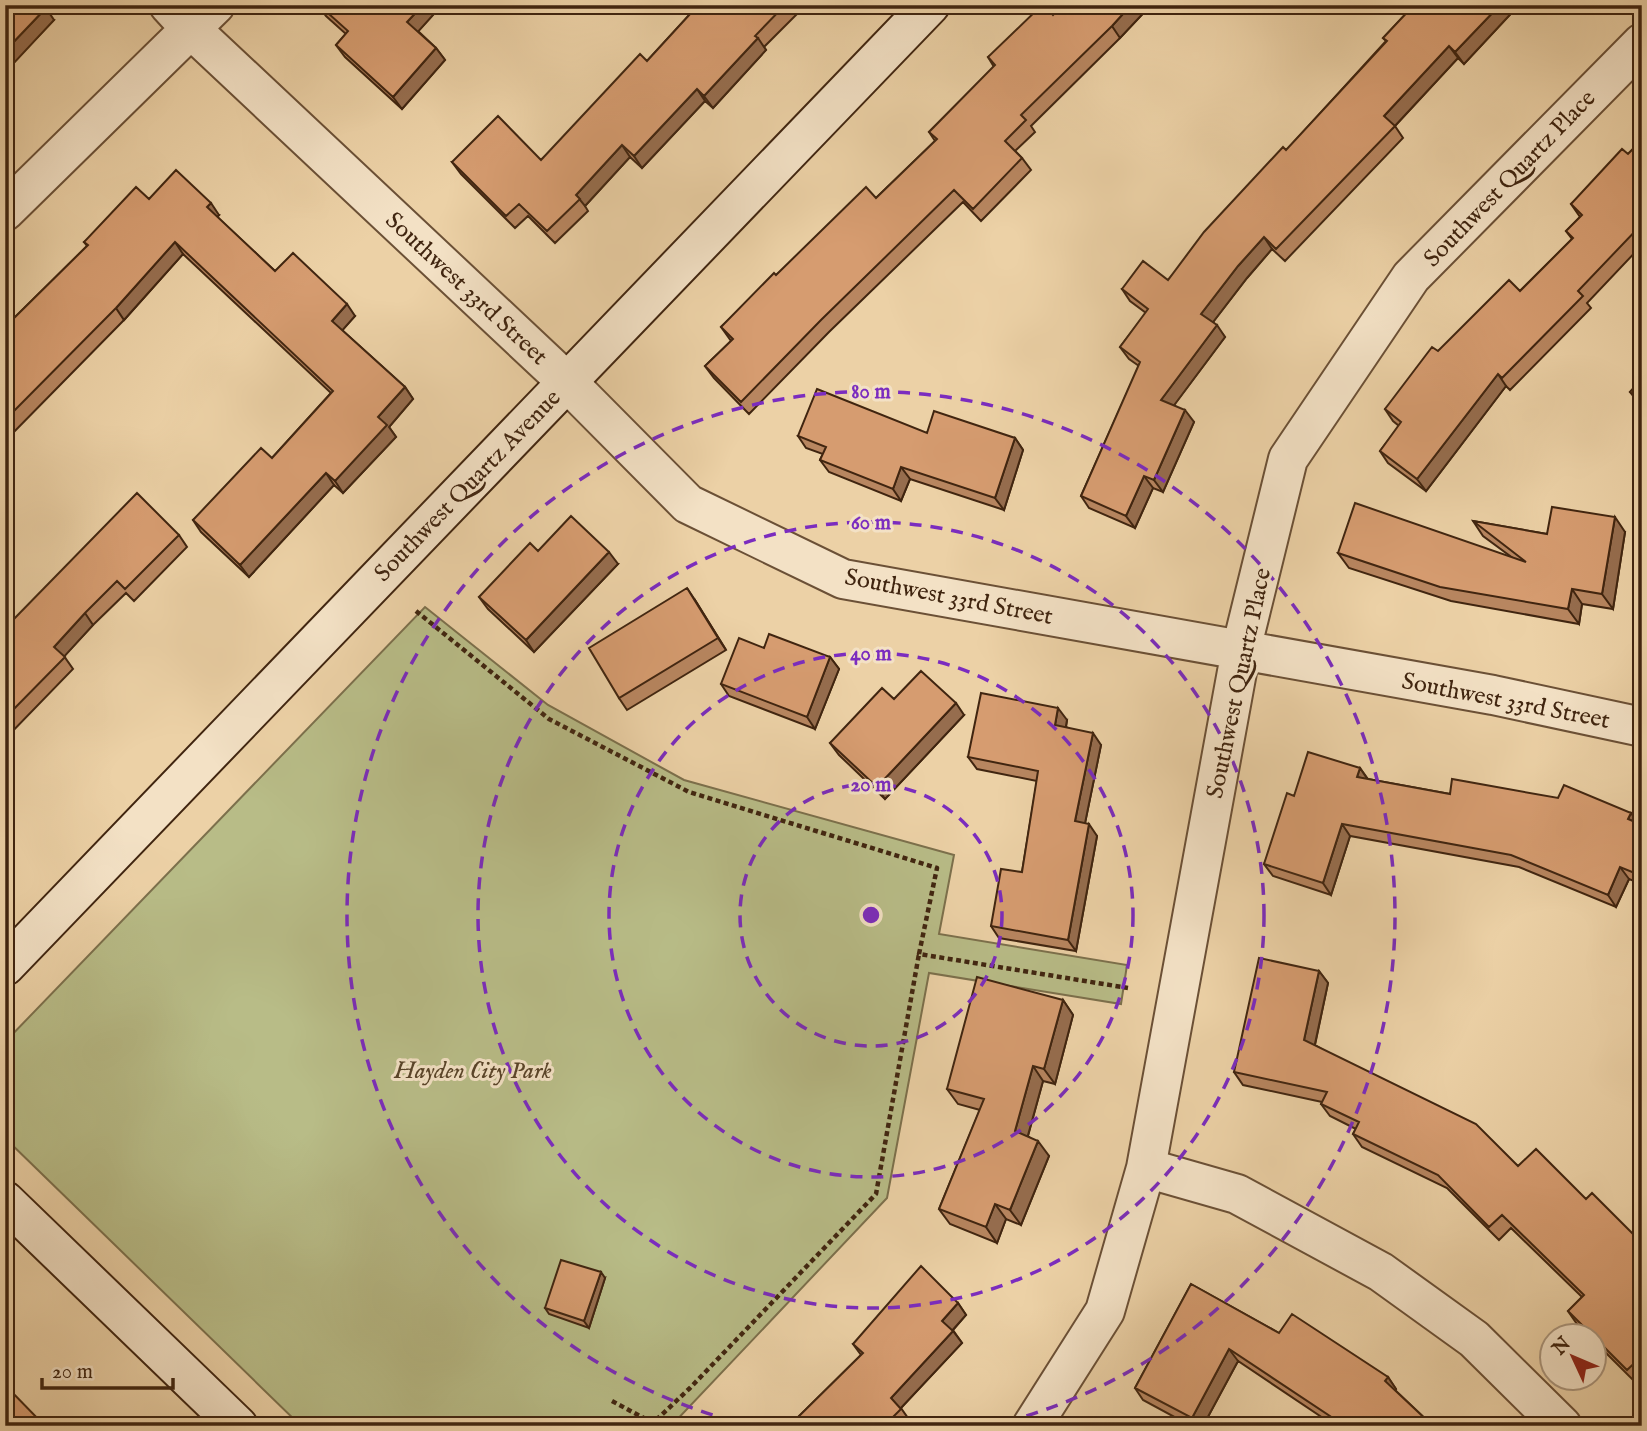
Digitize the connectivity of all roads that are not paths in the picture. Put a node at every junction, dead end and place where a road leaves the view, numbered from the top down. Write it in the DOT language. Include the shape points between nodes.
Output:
graph roads {
  1 [pos="930,5"];
  2 [pos="192,13"];
  3 [pos="1642,43"];
  4 [pos="5,211"];
  5 [pos="567,382"];
  6 [pos="1241,650"];
  7 [pos="1642,727"];
  8 [pos="5,966"];
  9 [pos="1146,1168"];
  10 [pos="5,1201"];
  11 [pos="238,1426"];
  12 [pos="1032,1426"];
  13 [pos="1562,1426"];
  1 -- 5 [label="street, Southwest Quartz Avenue"];
  2 -- 4 [label="street"];
  2 -- 5 [label="street, Southwest 33rd Street"];
  3 -- 6 [label="street, Southwest Quartz Place" via="1411,278 1288,459"];
  5 -- 6 [label="street, Southwest 33rd Street" via="688,505 843,579"];
  5 -- 8 [label="street, Southwest Quartz Avenue"];
  6 -- 7 [label="street, Southwest 33rd Street"];
  6 -- 9 [label="street, Southwest Quartz Place"];
  9 -- 12 [label="street, Southwest Quartz Place" via="1105,1311"];
  9 -- 13 [label="street" via="1237,1194 1381,1272 1474,1339"];
  10 -- 11 [label="street"];
}
